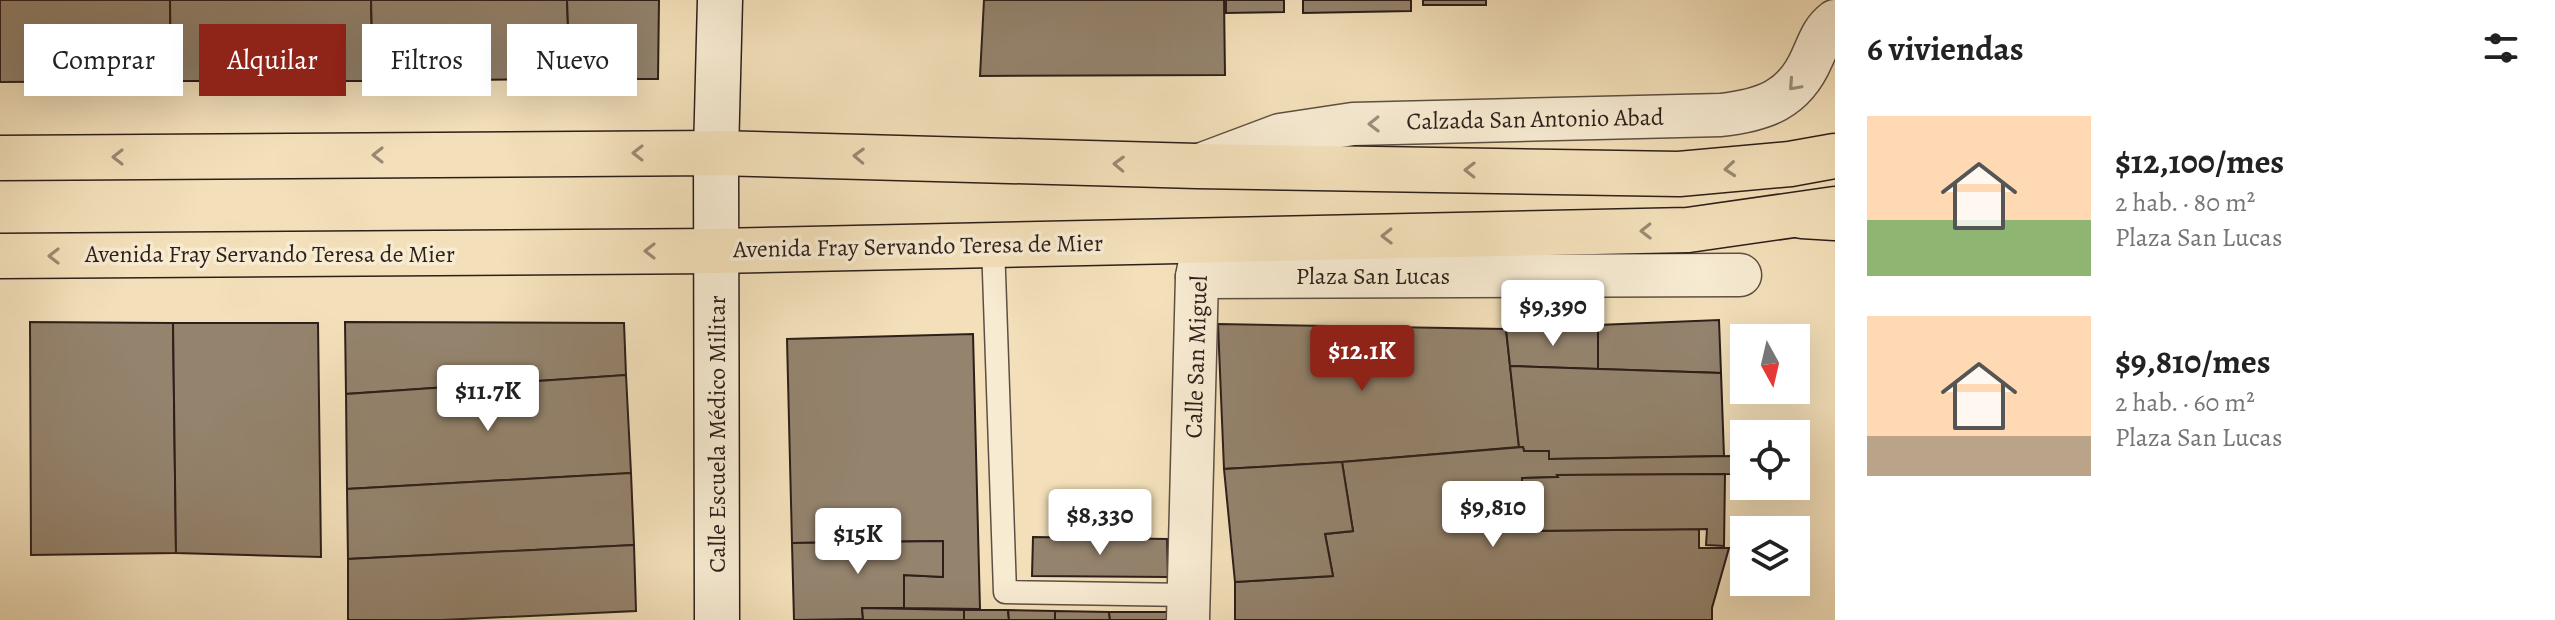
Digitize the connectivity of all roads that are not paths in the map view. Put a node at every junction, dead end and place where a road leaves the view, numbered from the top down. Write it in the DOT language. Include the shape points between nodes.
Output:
graph roads {
  1 [pos="720,0"];
  2 [pos="1835,21"];
  3 [pos="716,153"];
  4 [pos="1835,156"];
  5 [pos="0,158"];
  6 [pos="1197,166"];
  7 [pos="1824,215"];
  8 [pos="993,244"];
  9 [pos="716,251"];
  10 [pos="0,256"];
  11 [pos="1200,258"];
  12 [pos="1740,275"];
  13 [pos="1188,607"];
  14 [pos="717,620"];
  1 -- 3 [label="street, Calle Escuela Médico Militar"];
  2 -- 6 [label="street, Calzada San Antonio Abad, one-way" via="1825,29 1796,85 1779,100 1749,111 1353,124 1280,135"];
  3 -- 5 [label="main road, one-way"];
  6 -- 3 [label="main road, one-way"];
  3 -- 9 [label="street, Calle Escuela Médico Militar"];
  4 -- 6 [label="main road, one-way" via="1679,174"];
  7 -- 11 [label="main road, Avenida Fray Servando Teresa de Mier, one-way" via="1688,230"];
  8 -- 9 [label="main road, Avenida Fray Servando Teresa de Mier"];
  8 -- 11 [label="main road, Avenida Fray Servando Teresa de Mier"];
  8 -- 13 [label="lane" via="1005,592"];
  9 -- 10 [label="main road, Avenida Fray Servando Teresa de Mier, one-way"];
  9 -- 14 [label="street, Calle Escuela Médico Militar"];
  11 -- 12 [label="street, Plaza San Lucas"];
  11 -- 13 [label="street, Calle San Miguel"];
}
